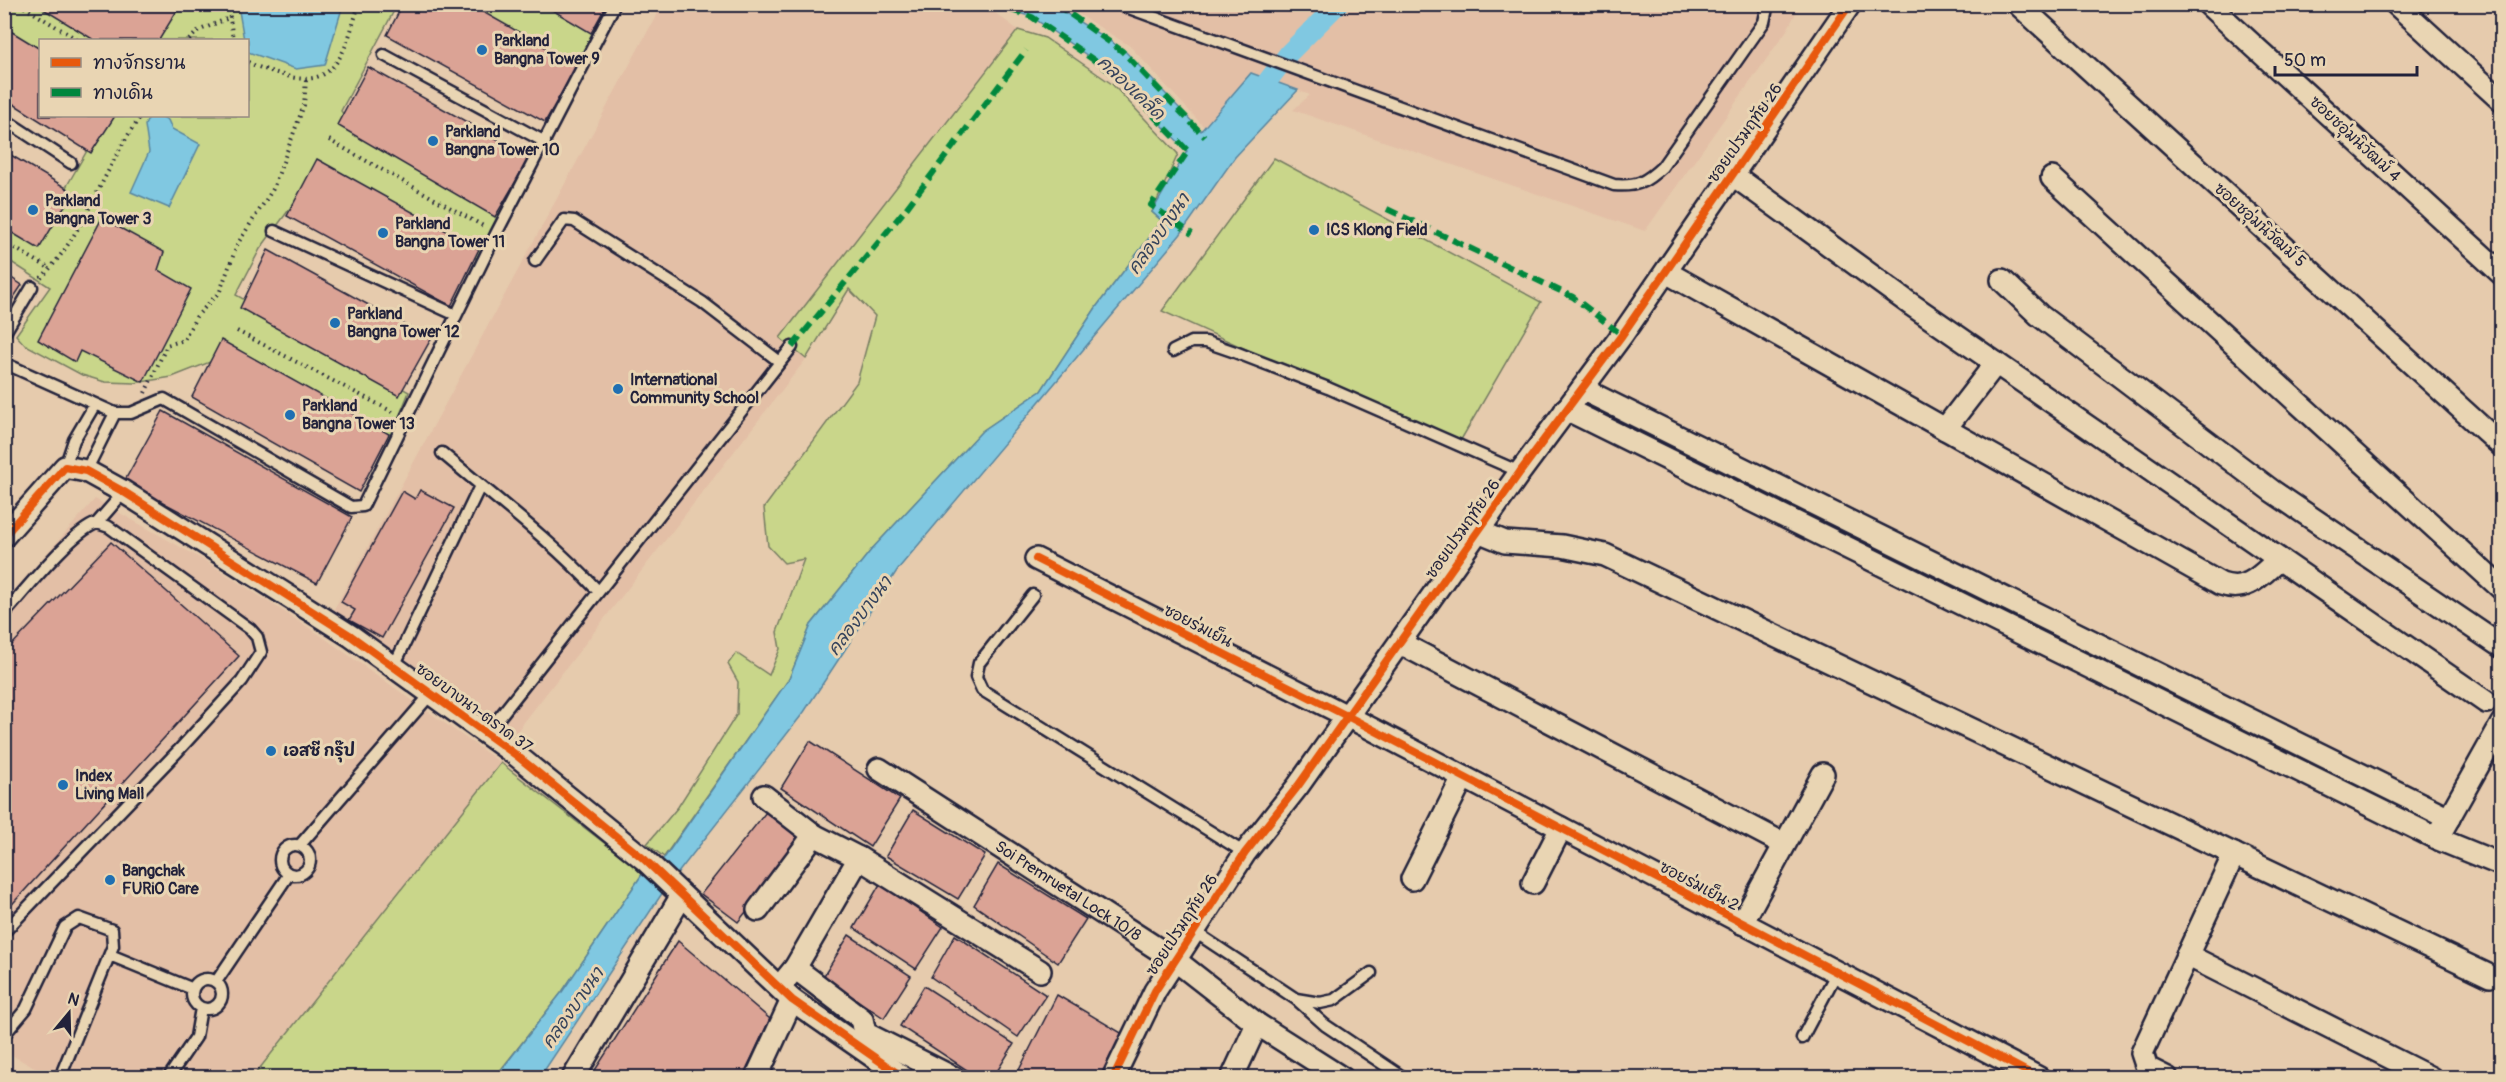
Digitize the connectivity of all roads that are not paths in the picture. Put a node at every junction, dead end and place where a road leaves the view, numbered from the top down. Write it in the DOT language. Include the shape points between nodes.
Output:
graph roads {
  1 [pos="615,4"];
  2 [pos="1118,4"];
  3 [pos="1768,4"];
  4 [pos="1851,4"];
  5 [pos="2018,4"];
  6 [pos="2208,4"];
  7 [pos="2396,4"];
  8 [pos="384,55"];
  9 [pos="2502,101"];
  10 [pos="4,119"];
  11 [pos="545,142"];
  12 [pos="71,162"];
  13 [pos="1733,175"];
  14 [pos="2052,178"];
  15 [pos="274,231"];
  16 [pos="535,261"];
  17 [pos="1666,272"];
  18 [pos="2502,274"];
  19 [pos="2002,280"];
  20 [pos="32,287"];
  21 [pos="456,315"];
  22 [pos="4,334"];
  23 [pos="792,347"];
  24 [pos="1173,351"];
  25 [pos="780,362"];
  26 [pos="4,363"];
  27 [pos="1996,363"];
  28 [pos="1582,389"];
  29 [pos="94,406"];
  30 [pos="1566,410"];
  31 [pos="115,413"];
  32 [pos="1946,429"];
  33 [pos="2502,446"];
  34 [pos="442,453"];
  35 [pos="1728,462"];
  36 [pos="65,467"];
  37 [pos="86,471"];
  38 [pos="1520,472"];
  39 [pos="1717,483"];
  40 [pos="480,486"];
  41 [pos="124,492"];
  42 [pos="1839,517"];
  43 [pos="97,523"];
  44 [pos="1478,531"];
  45 [pos="4,536"];
  46 [pos="1829,538"];
  47 [pos="1036,559"];
  48 [pos="2279,559"];
  49 [pos="2502,589"];
  50 [pos="598,591"];
  51 [pos="1033,595"];
  52 [pos="2030,611"];
  53 [pos="4,614"];
  54 [pos="2018,632"];
  55 [pos="1400,643"];
  56 [pos="2502,647"];
  57 [pos="394,666"];
  58 [pos="430,695"];
  59 [pos="2486,702"];
  60 [pos="2223,706"];
  61 [pos="1347,717"];
  62 [pos="2502,723"];
  63 [pos="2213,728"];
  64 [pos="487,733"];
  65 [pos="2495,750"];
  66 [pos="879,769"];
  67 [pos="1823,774"];
  68 [pos="1463,777"];
  69 [pos="764,796"];
  70 [pos="2449,818"];
  71 [pos="1561,828"];
  72 [pos="814,835"];
  73 [pos="2438,839"];
  74 [pos="1784,844"];
  75 [pos="300,846"];
  76 [pos="1245,853"];
  77 [pos="2234,854"];
  78 [pos="859,858"];
  79 [pos="2502,865"];
  80 [pos="289,874"];
  81 [pos="1412,879"];
  82 [pos="1533,883"];
  83 [pos="678,893"];
  84 [pos="758,910"];
  85 [pos="1742,923"];
  86 [pos="4,932"];
  87 [pos="1195,932"];
  88 [pos="110,954"];
  89 [pos="2187,955"];
  90 [pos="1176,960"];
  91 [pos="795,968"];
  92 [pos="1040,971"];
  93 [pos="1837,972"];
  94 [pos="1371,974"];
  95 [pos="2490,976"];
  96 [pos="216,981"];
  97 [pos="193,989"];
  98 [pos="786,993"];
  99 [pos="1296,999"];
  100 [pos="201,1008"];
  101 [pos="1257,1024"];
  102 [pos="4,1035"];
  103 [pos="1802,1038"];
  104 [pos="882,1071"];
  105 [pos="63,1077"];
  106 [pos="168,1077"];
  107 [pos="573,1077"];
  108 [pos="756,1077"];
  109 [pos="904,1077"];
  110 [pos="954,1077"];
  111 [pos="1113,1077"];
  112 [pos="1232,1077"];
  113 [pos="1342,1077"];
  114 [pos="1404,1077"];
  115 [pos="2039,1077"];
  116 [pos="2167,1077"];
  117 [pos="2431,1077"];
  1 -- 11 [label="lane"];
  2 -- 3 [label="lane" via="1629,187 1642,184 1662,167 1764,22"];
  4 -- 13 [label="street, ซอยเปรมฤทัย 26"];
  5 -- 33 [label="street, ซอยชอุ่มนิวัฒม์ 5"];
  6 -- 18 [label="street, ซอยชอุ่มนิวัฒม์ 4"];
  7 -- 9 [label="street"];
  8 -- 11 [label="lane"];
  10 -- 12 [label="lane"];
  11 -- 21 [label="lane"];
  13 -- 17 [label="street, ซอยเปรมฤทัย 26"];
  13 -- 27 [label="street"];
  14 -- 49 [label="street"];
  15 -- 21 [label="lane"];
  16 -- 25 [label="lane" via="564,220 574,221 702,302"];
  17 -- 28 [label="street, ซอยเปรมฤทัย 26"];
  17 -- 32 [label="street"];
  19 -- 56 [label="street" via="2039,315 2272,491"];
  20 -- 22 [label="lane"];
  21 -- 31 [label="lane" via="367,503 358,508 164,399 132,413"];
  23 -- 25 [label="lane"];
  24 -- 38 [label="lane" via="1191,342 1206,342 1235,352"];
  25 -- 50 [label="lane"];
  26 -- 29 [label="lane"];
  27 -- 32 [label="street"];
  27 -- 48 [label="street"];
  28 -- 30 [label="street, ซอยเปรมฤทัย 26"];
  28 -- 35 [label="street"];
  29 -- 31 [label="lane"];
  29 -- 36 [label="lane" via="74,440"];
  30 -- 38 [label="street, ซอยเปรมฤทัย 26"];
  30 -- 39 [label="street"];
  31 -- 37 [label="lane"];
  32 -- 48 [label="street" via="2221,584 2233,588 2247,586"];
  34 -- 40 [label="lane"];
  35 -- 39 [label="street"];
  35 -- 42 [label="street"];
  36 -- 37 [label="street, ซอยบางนา-ตราด 37"];
  36 -- 45 [label="street"];
  37 -- 41 [label="street, ซอยบางนา-ตราด 37"];
  38 -- 44 [label="street, ซอยเปรมฤทัย 26"];
  39 -- 46 [label="street"];
  40 -- 50 [label="lane" via="572,563"];
  40 -- 57 [label="lane"];
  41 -- 43 [label="lane"];
  41 -- 57 [label="street, ซอยบางนา-ตราด 37" via="285,592"];
  42 -- 46 [label="street"];
  42 -- 52 [label="street"];
  43 -- 53 [label="lane" via="68,545"];
  43 -- 86 [label="lane" via="109,527 250,629 261,652 242,681 178,751"];
  44 -- 55 [label="street, ซอยเปรมฤทัย 26"];
  44 -- 77 [label="street" via="1505,542 1562,546 1605,555"];
  46 -- 54 [label="street"];
  47 -- 61 [label="street, ซอยร่มเย็น"];
  48 -- 59 [label="street"];
  50 -- 64 [label="lane"];
  51 -- 76 [label="lane" via="979,663 976,677 982,690"];
  52 -- 54 [label="street"];
  52 -- 60 [label="street"];
  54 -- 63 [label="street"];
  55 -- 61 [label="street, ซอยเปรมฤทัย 26"];
  55 -- 74 [label="street"];
  57 -- 58 [label="street, ซอยบางนา-ตราด 37"];
  58 -- 64 [label="street, ซอยบางนา-ตราด 37"];
  58 -- 75 [label="lane"];
  60 -- 63 [label="street"];
  60 -- 70 [label="street"];
  61 -- 68 [label="street, ซอยร่มเย็น 2"];
  61 -- 76 [label="street, ซอยเปรมฤทัย 26"];
  62 -- 65 [label="street"];
  63 -- 73 [label="street"];
  64 -- 83 [label="street, ซอยบางนา-ตราด 37" via="644,859"];
  65 -- 70 [label="street"];
  66 -- 90 [label="street, Soi Premruetal Lock 10/8"];
  67 -- 74 [label="street"];
  68 -- 71 [label="street, ซอยร่มเย็น 2"];
  68 -- 81 [label="street"];
  69 -- 72 [label="street"];
  70 -- 73 [label="street"];
  71 -- 82 [label="street"];
  71 -- 85 [label="street, ซอยร่มเย็น 2"];
  72 -- 78 [label="street"];
  72 -- 84 [label="street"];
  73 -- 79 [label="street"];
  74 -- 85 [label="street"];
  75 -- 80 [label="lane" via="290,846 282,853 282,868"];
  75 -- 80 [label="lane" via="310,856 310,865 299,875"];
  76 -- 87 [label="street, ซอยเปรมฤทัย 26"];
  77 -- 89 [label="street"];
  77 -- 95 [label="street"];
  78 -- 91 [label="street"];
  78 -- 92 [label="street"];
  80 -- 96 [label="lane"];
  83 -- 98 [label="street, ซอยบางนา-ตราด 37"];
  83 -- 107 [label="street"];
  85 -- 93 [label="street, ซอยร่มเย็น 2"];
  87 -- 90 [label="street, ซอยเปรมฤทัย 26"];
  87 -- 99 [label="lane"];
  88 -- 97 [label="lane"];
  88 -- 102 [label="lane" via="112,930 79,918 65,927 26,1009"];
  88 -- 105 [label="lane"];
  89 -- 116 [label="street" via="2142,1053 2147,1068"];
  89 -- 117 [label="street"];
  90 -- 101 [label="street, Soi Premruetal Lock 10/8"];
  90 -- 111 [label="street, ซอยเปรมฤทัย 26" via="1155,991"];
  91 -- 98 [label="street"];
  91 -- 110 [label="street" via="862,1019 865,1033"];
  93 -- 103 [label="lane"];
  93 -- 115 [label="street, ซอยร่มเย็น 2"];
  94 -- 99 [label="lane" via="1334,1000 1320,1003"];
  96 -- 97 [label="lane" via="202,980"];
  96 -- 100 [label="lane" via="223,994 219,1004 211,1009"];
  97 -- 100 [label="lane" via="194,1001"];
  98 -- 104 [label="street, ซอยบางนา-ตราด 37"];
  98 -- 108 [label="street"];
  99 -- 114 [label="lane" via="1324,1025"];
  100 -- 106 [label="lane" via="196,1037"];
  101 -- 112 [label="street"];
  101 -- 113 [label="street, Soi Premruetal Lock 10/8"];
  104 -- 109 [label="street, ซอยบางนา-ตราด 37"];
}
